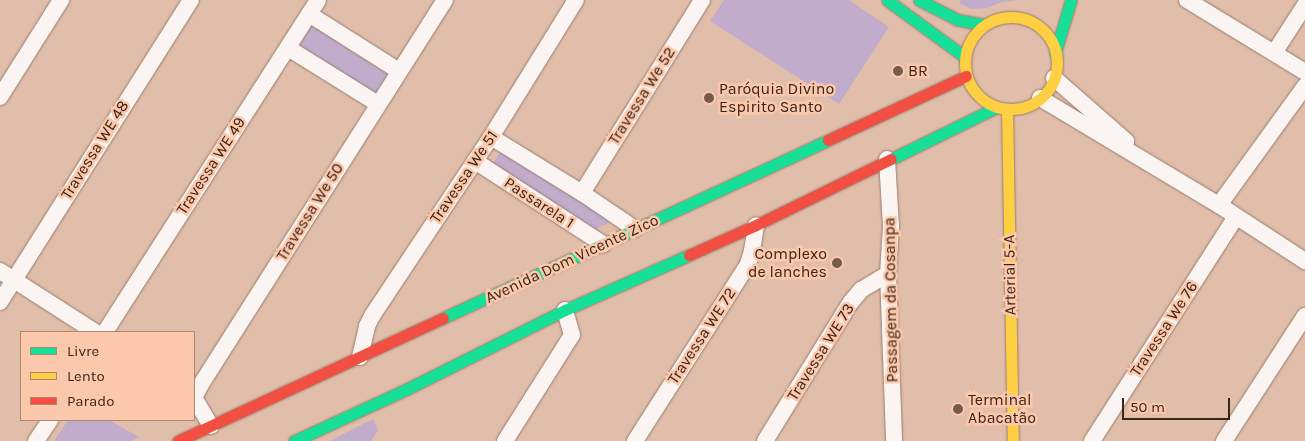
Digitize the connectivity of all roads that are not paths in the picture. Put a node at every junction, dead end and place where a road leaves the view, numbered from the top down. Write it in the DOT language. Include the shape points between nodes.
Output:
graph roads {
  1 [pos="61,0"];
  2 [pos="191,0"];
  3 [pos="318,0"];
  4 [pos="445,0"];
  5 [pos="576,0"];
  6 [pos="702,0"];
  7 [pos="887,0"];
  8 [pos="919,0"];
  9 [pos="953,0"];
  10 [pos="1072,0"];
  11 [pos="1187,0"];
  12 [pos="1305,5"];
  13 [pos="309,14"];
  14 [pos="944,14"];
  15 [pos="985,25"];
  16 [pos="288,48"];
  17 [pos="1055,53"];
  18 [pos="1274,53"];
  19 [pos="965,57"];
  20 [pos="399,71"];
  21 [pos="1305,72"];
  22 [pos="966,76"];
  23 [pos="1054,78"];
  24 [pos="1305,86"];
  25 [pos="0,97"];
  26 [pos="1040,98"];
  27 [pos="378,104"];
  28 [pos="1002,108"];
  29 [pos="491,138"];
  30 [pos="887,159"];
  31 [pos="475,161"];
  32 [pos="1156,167"];
  33 [pos="582,193"];
  34 [pos="1219,206"];
  35 [pos="1236,217"];
  36 [pos="756,225"];
  37 [pos="635,229"];
  38 [pos="603,244"];
  39 [pos="1305,261"];
  40 [pos="0,271"];
  41 [pos="888,274"];
  42 [pos="14,280"];
  43 [pos="0,302"];
  44 [pos="565,310"];
  45 [pos="1305,316"];
  46 [pos="93,331"];
  47 [pos="106,331"];
  48 [pos="360,357"];
  49 [pos="195,396"];
  50 [pos="195,400"];
  51 [pos="49,421"];
  52 [pos="211,426"];
  53 [pos="36,441"];
  54 [pos="178,441"];
  55 [pos="294,441"];
  56 [pos="505,441"];
  57 [pos="635,441"];
  58 [pos="765,441"];
  59 [pos="894,441"];
  60 [pos="1013,441"];
  61 [pos="1092,441"];
  62 [pos="1224,441"];
  1 -- 25 [label="street"];
  2 -- 42 [label="street, Travessa WE 48"];
  3 -- 13 [label="street, Travessa WE 49"];
  4 -- 20 [label="street, Travessa We 50"];
  5 -- 29 [label="street, Travessa We 51"];
  6 -- 33 [label="street, Travessa We 52"];
  7 -- 19 [label="main road"];
  8 -- 14 [label="main road"];
  9 -- 14 [label="street"];
  10 -- 17 [label="main road"];
  11 -- 18 [label="street"];
  12 -- 18 [label="street"];
  13 -- 16 [label="street, Travessa WE 49"];
  13 -- 20 [label="street"];
  14 -- 15 [label="main road"];
  15 -- 17 [label="main road" via="1017,13 1041,28"];
  15 -- 19 [label="main road" via="972,39"];
  16 -- 27 [label="street"];
  16 -- 47 [label="street, Travessa WE 49"];
  17 -- 23 [label="main road"];
  18 -- 21 [label="street"];
  19 -- 22 [label="main road"];
  20 -- 27 [label="street, Travessa We 50"];
  22 -- 28 [label="main road" via="978,95"];
  22 -- 37 [label="main road, Avenida Dom Vicente Zico"];
  23 -- 26 [label="main road"];
  23 -- 32 [label="street"];
  24 -- 34 [label="street"];
  26 -- 28 [label="main road" via="1025,107"];
  26 -- 32 [label="street"];
  27 -- 49 [label="street, Travessa We 50"];
  28 -- 30 [label="main road"];
  28 -- 60 [label="main road, Arterial 5-A"];
  29 -- 31 [label="street, Travessa We 51"];
  29 -- 33 [label="street"];
  30 -- 36 [label="main road"];
  30 -- 41 [label="street, Passagem da Cosanpa" via="891,226"];
  31 -- 38 [label="street, Passarela 1"];
  31 -- 48 [label="street, Travessa We 51" via="369,321"];
  32 -- 34 [label="street"];
  33 -- 37 [label="street"];
  34 -- 35 [label="street"];
  35 -- 39 [label="street"];
  35 -- 61 [label="street, Travessa We 76"];
  36 -- 44 [label="main road"];
  36 -- 57 [label="street, Travessa WE 72" via="748,264"];
  37 -- 38 [label="main road, Avenida Dom Vicente Zico"];
  38 -- 48 [label="main road, Avenida Dom Vicente Zico"];
  40 -- 42 [label="street"];
  41 -- 58 [label="street, Travessa WE 73" via="861,290 851,302"];
  41 -- 59 [label="street, Passagem da Cosanpa"];
  42 -- 43 [label="street, Travessa WE 48"];
  42 -- 46 [label="street"];
  44 -- 55 [label="main road"];
  44 -- 56 [label="street" via="572,335"];
  45 -- 62 [label="street"];
  48 -- 52 [label="main road, Avenida Dom Vicente Zico"];
  50 -- 52 [label="street, Travessa We 50"];
  51 -- 53 [label="street"];
  52 -- 54 [label="main road, Avenida Dom Vicente Zico"];
}
